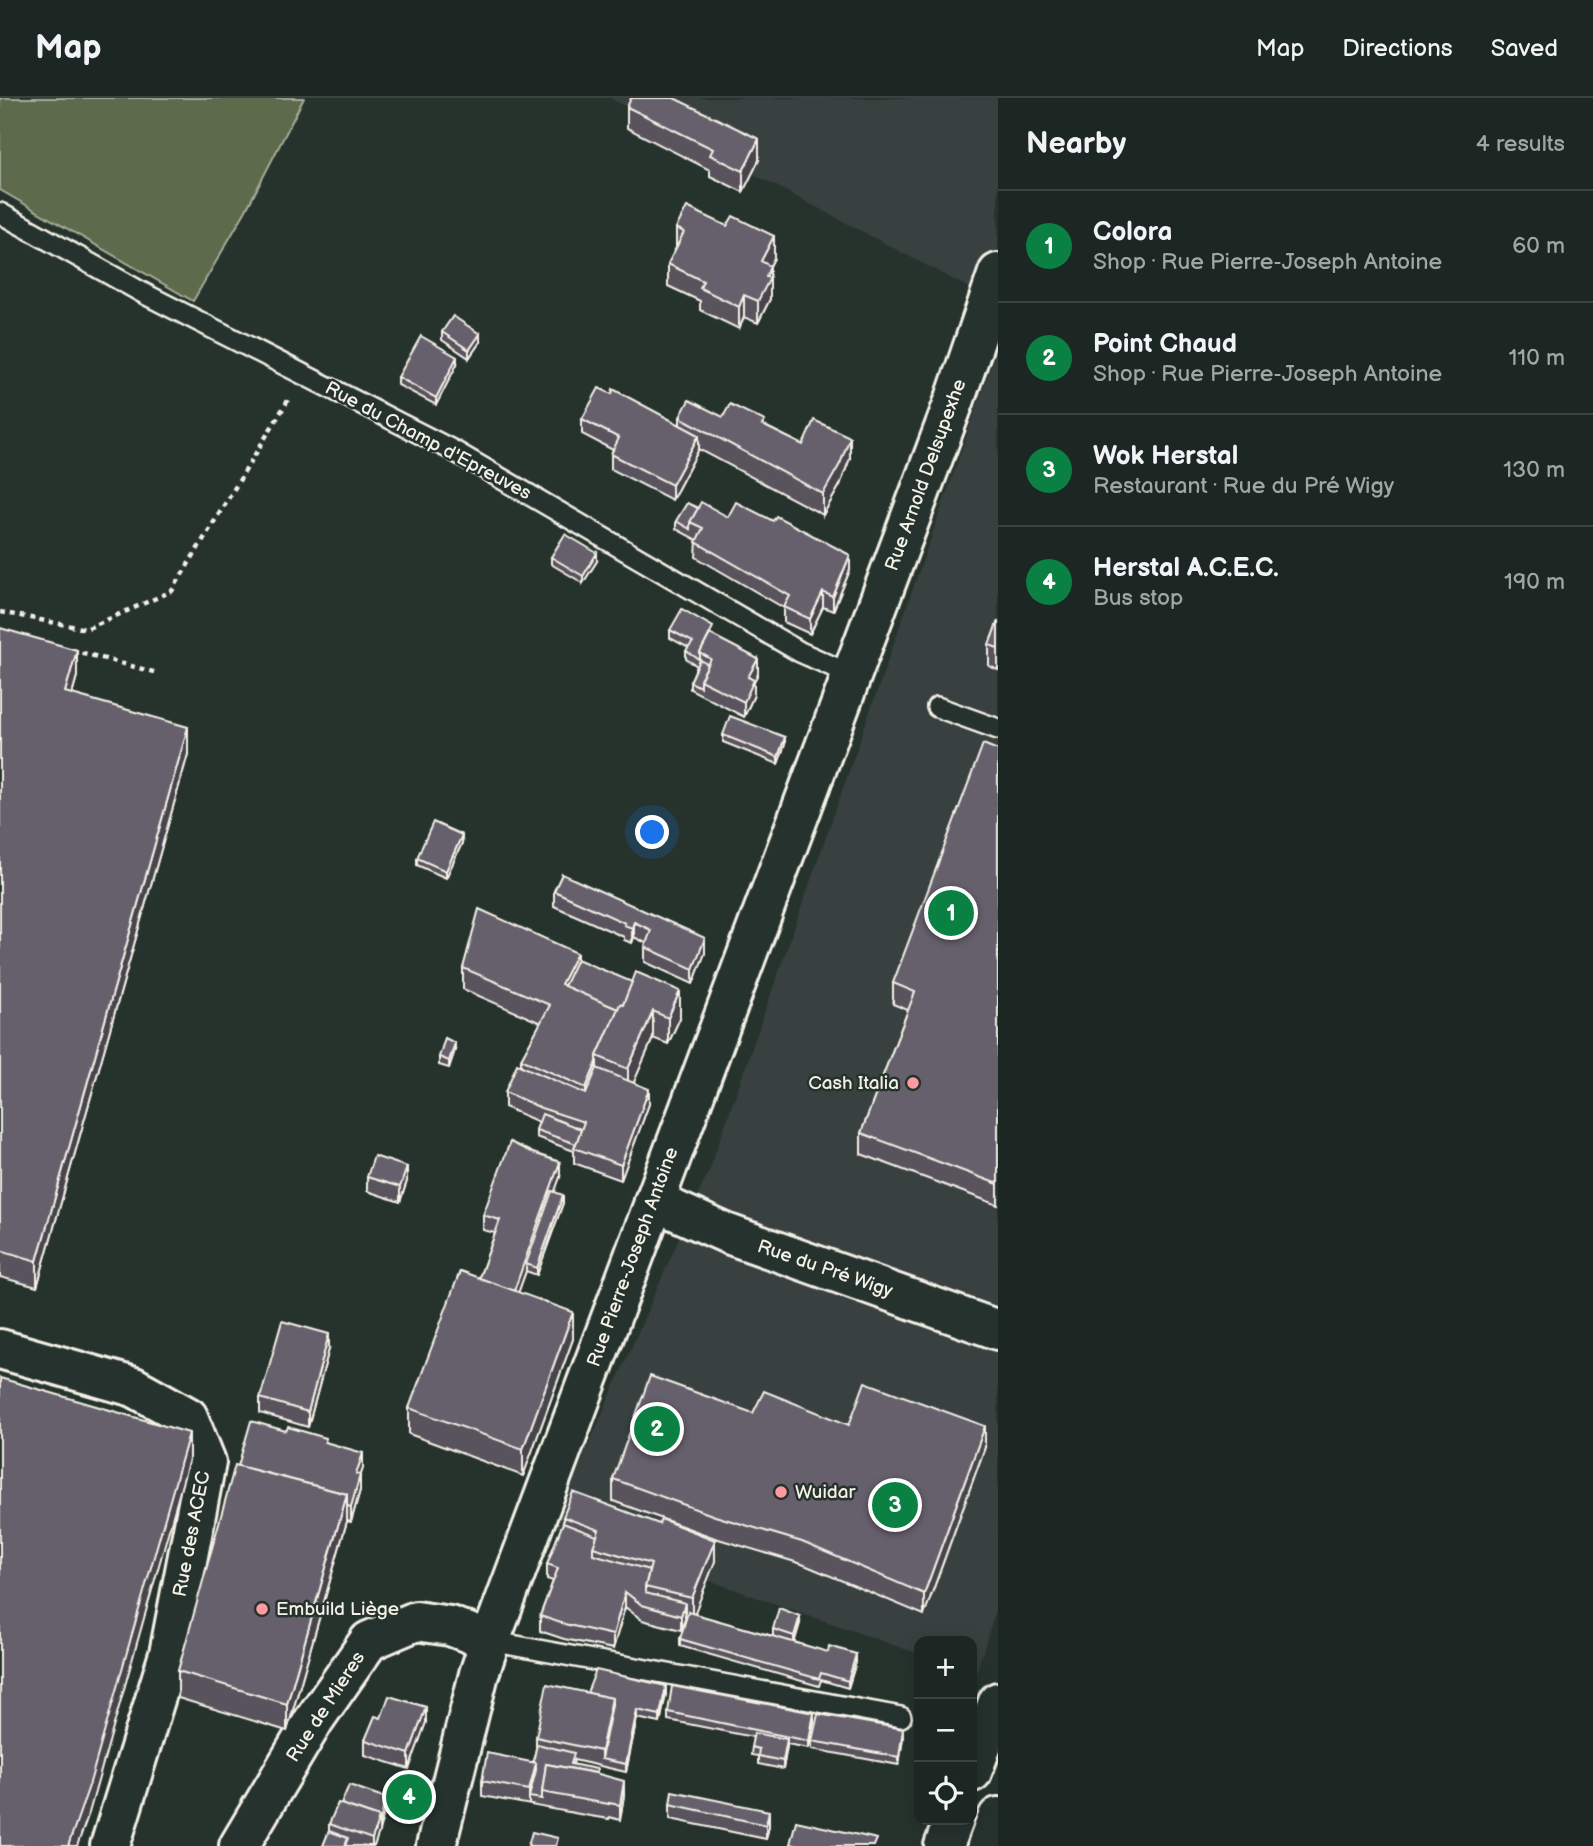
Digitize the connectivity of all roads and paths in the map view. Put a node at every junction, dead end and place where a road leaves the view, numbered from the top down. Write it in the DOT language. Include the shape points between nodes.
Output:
graph roads {
  1 [pos="0,213"];
  2 [pos="998,273"];
  3 [pos="303,375"];
  4 [pos="0,612"];
  5 [pos="65,648"];
  6 [pos="157,673"];
  7 [pos="852,675"];
  8 [pos="937,707"];
  9 [pos="998,729"];
  10 [pos="653,1201"];
  11 [pos="998,1330"];
  12 [pos="0,1349"];
  13 [pos="490,1641"];
  14 [pos="998,1702"];
  15 [pos="901,1717"];
  16 [pos="976,1762"];
  17 [pos="998,1817"];
  18 [pos="952,1825"];
  19 [pos="110,1846"];
  20 [pos="239,1846"];
  21 [pos="436,1846"];
  22 [pos="944,1846"];
  23 [pos="987,1846"];
  1 -- 3 [label="lane, Rue du Champ d'Epreuves"];
  2 -- 7 [label="street, Rue Arnold Delsupexhe"];
  3 -- 4 [label="path" via="172,591 86,629"];
  3 -- 7 [label="lane, Rue du Champ d'Epreuves" via="454,451 800,652"];
  5 -- 6 [label="path"];
  7 -- 10 [label="street, Rue Pierre-Joseph Antoine"];
  8 -- 9 [label="lane"];
  10 -- 11 [label="street, Rue du Pré Wigy" via="728,1234"];
  10 -- 13 [label="street, Rue Pierre-Joseph Antoine"];
  12 -- 19 [label="street, Rue des ACEC" via="145,1393 188,1417 206,1462 169,1654"];
  13 -- 15 [label="lane"];
  13 -- 20 [label="street, Rue de Mieres" via="450,1626 416,1622 369,1641 314,1720"];
  13 -- 21 [label="street, Rue Pierre-Joseph Antoine"];
  14 -- 16 [label="street"];
  17 -- 23 [label="street"];
  18 -- 22 [label="street"];
}
